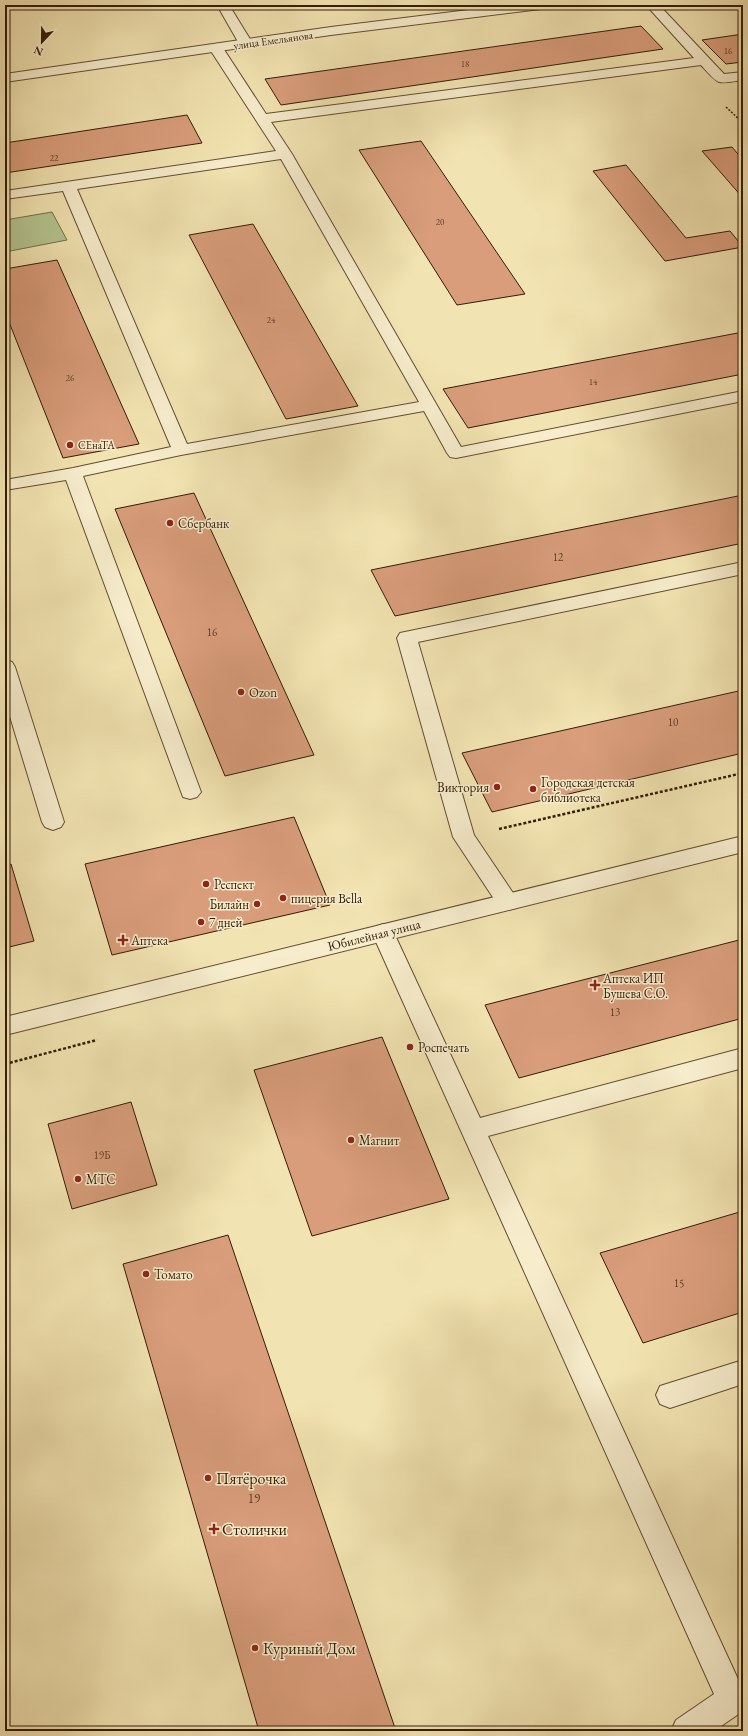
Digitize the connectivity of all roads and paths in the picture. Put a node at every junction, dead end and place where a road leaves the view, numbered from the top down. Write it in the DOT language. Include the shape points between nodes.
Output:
graph roads {
  1 [pos="224,5"];
  2 [pos="541,5"];
  3 [pos="652,5"];
  4 [pos="246,44"];
  5 [pos="216,48"];
  6 [pos="703,61"];
  7 [pos="743,76"];
  8 [pos="5,78"];
  9 [pos="725,106"];
  10 [pos="263,119"];
  11 [pos="743,123"];
  12 [pos="284,154"];
  13 [pos="68,186"];
  14 [pos="5,195"];
  15 [pos="743,396"];
  16 [pos="429,405"];
  17 [pos="181,450"];
  18 [pos="73,473"];
  19 [pos="5,485"];
  20 [pos="743,568"];
  21 [pos="5,667"];
  22 [pos="743,773"];
  23 [pos="190,792"];
  24 [pos="53,822"];
  25 [pos="464,837"];
  26 [pos="743,844"];
  27 [pos="508,902"];
  28 [pos="383,933"];
  29 [pos="5,1026"];
  30 [pos="743,1058"];
  31 [pos="472,1130"];
  32 [pos="743,1372"];
  33 [pos="670,1395"];
  34 [pos="737,1702"];
  35 [pos="5,1717"];
  36 [pos="8,1731"];
  37 [pos="686,1731"];
  1 -- 4 [label="street"];
  2 -- 4 [label="street, улица Емельянова"];
  3 -- 6 [label="street"];
  4 -- 5 [label="street, улица Емельянова"];
  5 -- 8 [label="street, улица Емельянова"];
  5 -- 10 [label="street"];
  6 -- 7 [label="street" via="721,79"];
  6 -- 10 [label="street"];
  9 -- 11 [label="path"];
  10 -- 12 [label="street"];
  12 -- 13 [label="street"];
  12 -- 16 [label="street"];
  13 -- 14 [label="street"];
  13 -- 17 [label="street"];
  15 -- 16 [label="street" via="456,453"];
  16 -- 17 [label="street"];
  17 -- 18 [label="street"];
  18 -- 19 [label="street"];
  18 -- 23 [label="street"];
  20 -- 25 [label="street" via="407,638"];
  21 -- 24 [label="street"];
  22 -- 25 [label="path"];
  25 -- 27 [label="street"];
  26 -- 27 [label="street, Юбилейная улица"];
  27 -- 28 [label="street, Юбилейная улица"];
  28 -- 29 [label="street, Юбилейная улица"];
  28 -- 31 [label="street"];
  30 -- 31 [label="street"];
  31 -- 34 [label="street"];
  32 -- 33 [label="street"];
  34 -- 37 [label="street"];
  35 -- 36 [label="path"];
}
